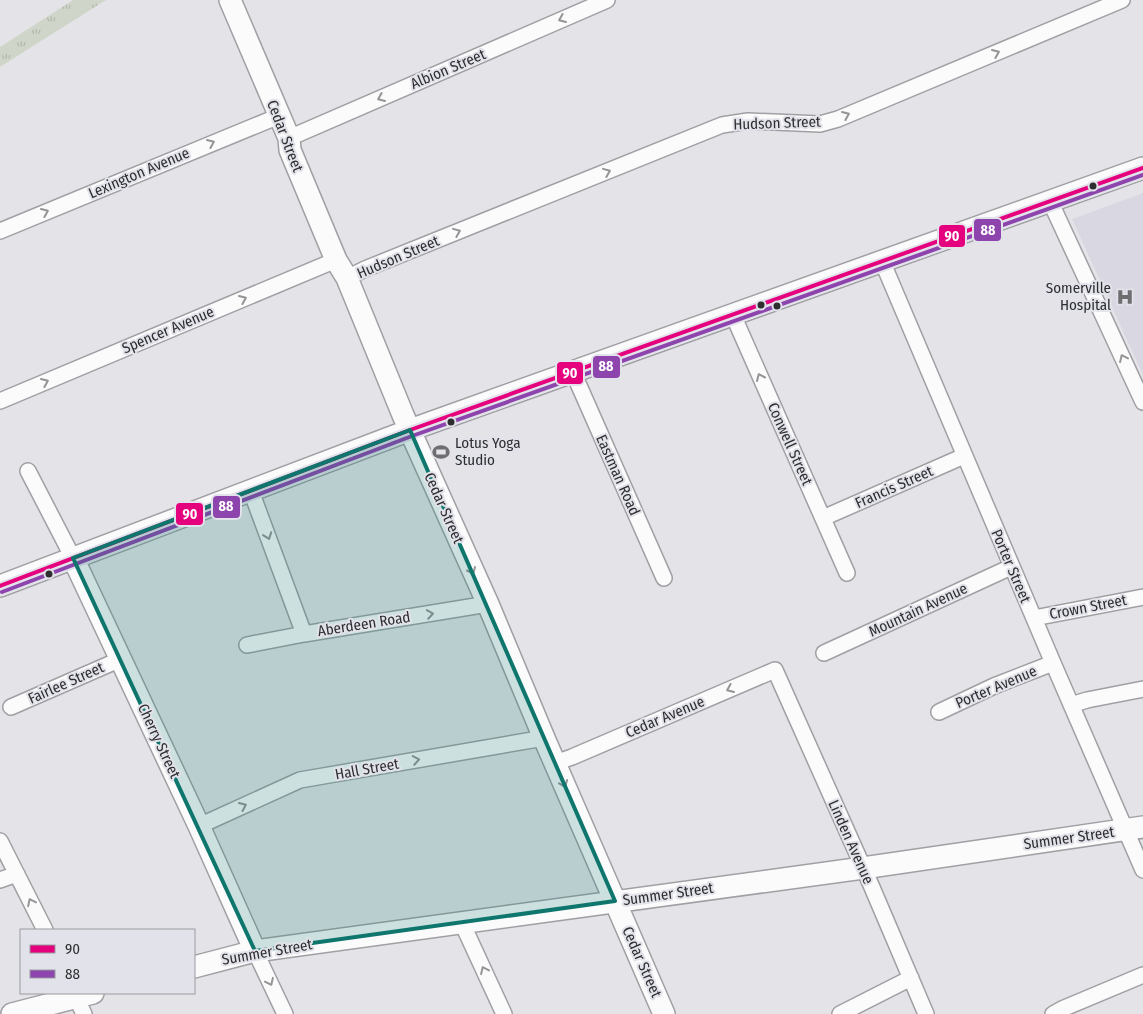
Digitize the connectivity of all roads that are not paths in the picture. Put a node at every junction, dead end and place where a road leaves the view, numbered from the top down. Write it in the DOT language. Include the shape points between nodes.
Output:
graph roads {
  1 [pos="230,0"];
  2 [pos="607,0"];
  3 [pos="1122,0"];
  4 [pos="279,116"];
  5 [pos="289,138"];
  6 [pos="1143,168"];
  7 [pos="1050,201"];
  8 [pos="0,231"];
  9 [pos="336,260"];
  10 [pos="882,261"];
  11 [pos="347,278"];
  12 [pos="732,315"];
  13 [pos="573,372"];
  14 [pos="0,401"];
  15 [pos="1143,402"];
  16 [pos="410,430"];
  17 [pos="964,456"];
  18 [pos="28,471"];
  19 [pos="251,491"];
  20 [pos="823,518"];
  21 [pos="73,558"];
  22 [pos="1011,567"];
  23 [pos="847,573"];
  24 [pos="664,578"];
  25 [pos="0,586"];
  26 [pos="1143,597"];
  27 [pos="488,604"];
  28 [pos="1034,618"];
  29 [pos="304,634"];
  30 [pos="247,645"];
  31 [pos="824,653"];
  32 [pos="121,659"];
  33 [pos="1052,663"];
  34 [pos="775,670"];
  35 [pos="1143,689"];
  36 [pos="1071,705"];
  37 [pos="11,707"];
  38 [pos="939,712"];
  39 [pos="544,738"];
  40 [pos="555,763"];
  41 [pos="199,826"];
  42 [pos="1134,828"];
  43 [pos="0,841"];
  44 [pos="863,868"];
  45 [pos="1143,870"];
  46 [pos="17,874"];
  47 [pos="0,880"];
  48 [pos="615,901"];
  49 [pos="462,923"];
  50 [pos="44,929"];
  51 [pos="255,951"];
  52 [pos="195,966"];
  53 [pos="1143,975"];
  54 [pos="911,978"];
  55 [pos="82,999"];
  56 [pos="1057,1012"];
  57 [pos="12,1014"];
  58 [pos="285,1014"];
  59 [pos="504,1014"];
  60 [pos="664,1014"];
  61 [pos="840,1014"];
  62 [pos="926,1014"];
  1 -- 4 [label="main road, Cedar Street"];
  2 -- 5 [label="street, Albion Street, one-way"];
  11 -- 3 [label="street, Hudson Street, one-way" via="722,125 748,121 820,124 838,119"];
  4 -- 5 [label="main road, Cedar Street"];
  8 -- 4 [label="street, Lexington Avenue, one-way"];
  5 -- 9 [label="main road, Cedar Street" via="290,150"];
  6 -- 7 [label="main road"];
  7 -- 10 [label="main road"];
  15 -- 7 [label="street, one-way"];
  9 -- 11 [label="main road, Cedar Street"];
  14 -- 9 [label="street, Spencer Avenue, one-way"];
  10 -- 12 [label="main road"];
  10 -- 17 [label="street, Porter Street"];
  11 -- 16 [label="main road, Cedar Street"];
  12 -- 13 [label="main road"];
  20 -- 12 [label="street, Conwell Street, one-way"];
  13 -- 16 [label="main road"];
  13 -- 24 [label="street, Eastman Road"];
  16 -- 19 [label="main road"];
  16 -- 27 [label="main road, Cedar Street, one-way"];
  17 -- 20 [label="street, Francis Street"];
  17 -- 22 [label="street, Porter Street"];
  18 -- 21 [label="street, Cherry Street"];
  19 -- 21 [label="main road"];
  19 -- 29 [label="street, Aberdeen Road, one-way"];
  20 -- 23 [label="street, Conwell Street"];
  21 -- 25 [label="main road"];
  21 -- 32 [label="main road, Cherry Street"];
  22 -- 28 [label="street, Porter Street"];
  22 -- 31 [label="street, Mountain Avenue"];
  26 -- 28 [label="street, Crown Street"];
  29 -- 27 [label="street, Aberdeen Road, one-way"];
  27 -- 39 [label="main road, Cedar Street"];
  28 -- 33 [label="street, Porter Street"];
  29 -- 30 [label="street"];
  32 -- 37 [label="street, Fairlee Street"];
  32 -- 41 [label="main road, Cherry Street"];
  33 -- 36 [label="street, Porter Street"];
  33 -- 38 [label="street, Porter Avenue"];
  34 -- 40 [label="street, Cedar Avenue, one-way"];
  34 -- 44 [label="street, Linden Avenue"];
  35 -- 36 [label="street"];
  36 -- 42 [label="street, Porter Street"];
  39 -- 40 [label="main road, Cedar Street"];
  41 -- 39 [label="street, Hall Street, one-way" via="300,780"];
  40 -- 48 [label="main road, Cedar Street, one-way"];
  41 -- 51 [label="main road, Cherry Street"];
  42 -- 44 [label="main road, Summer Street"];
  42 -- 45 [label="street, Porter Street"];
  43 -- 46 [label="street"];
  44 -- 48 [label="main road, Summer Street"];
  44 -- 54 [label="street, Linden Avenue"];
  46 -- 47 [label="street"];
  50 -- 46 [label="street, one-way"];
  48 -- 49 [label="main road, Summer Street"];
  48 -- 60 [label="main road, Cedar Street"];
  49 -- 51 [label="main road, Summer Street"];
  59 -- 49 [label="street, one-way"];
  51 -- 52 [label="main road, Summer Street"];
  51 -- 58 [label="street, Cherry Street, one-way"];
  53 -- 56 [label="street"];
  54 -- 61 [label="street"];
  54 -- 62 [label="street, Linden Avenue"];
  55 -- 57 [label="main road"];
}
